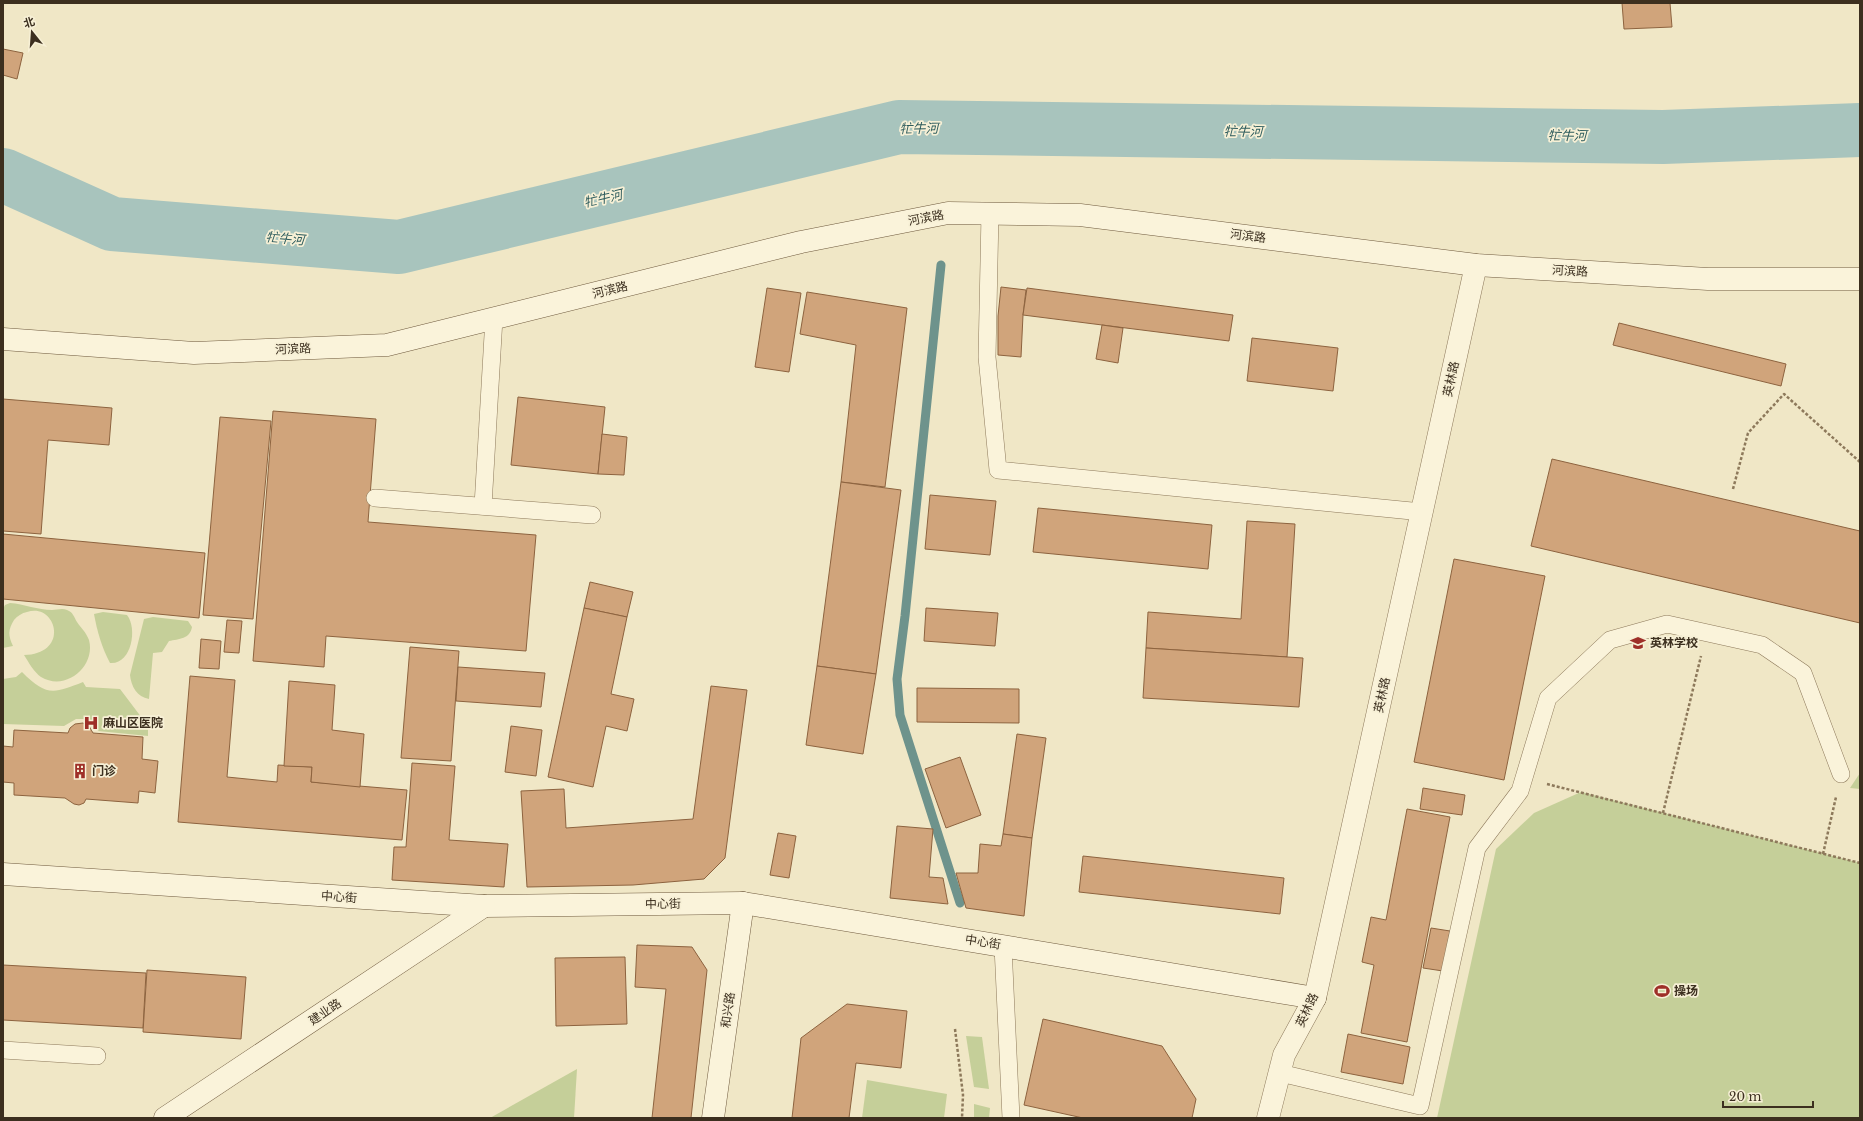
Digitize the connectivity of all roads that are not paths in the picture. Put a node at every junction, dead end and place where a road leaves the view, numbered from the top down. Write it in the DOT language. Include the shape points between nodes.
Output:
graph roads {
  1 [pos="990,214"];
  2 [pos="1476,265"];
  3 [pos="1860,279"];
  4 [pos="494,318"];
  5 [pos="3,339"];
  6 [pos="376,498"];
  7 [pos="483,506"];
  8 [pos="1422,512"];
  9 [pos="592,515"];
  10 [pos="1841,774"];
  11 [pos="3,874"];
  12 [pos="743,902"];
  13 [pos="484,906"];
  14 [pos="1003,946"];
  15 [pos="1315,998"];
  16 [pos="3,1050"];
  17 [pos="98,1056"];
  18 [pos="1280,1073"];
  19 [pos="165,1118"];
  20 [pos="713,1118"];
  21 [pos="1011,1118"];
  22 [pos="1268,1118"];
  1 -- 2 [label="street, 河滨路" via="1080,215"];
  1 -- 4 [label="street, 河滨路" via="948,213 801,242"];
  1 -- 8 [label="lane" via="987,357 998,470"];
  2 -- 3 [label="street, 河滨路" via="1708,279"];
  2 -- 8 [label="street, 英林路"];
  4 -- 5 [label="street, 河滨路" via="387,346 194,352"];
  4 -- 7 [label="lane"];
  6 -- 7 [label="lane"];
  7 -- 9 [label="lane"];
  8 -- 15 [label="street, 英林路"];
  10 -- 18 [label="lane" via="1803,673 1762,645 1667,624 1610,640 1548,698 1520,791 1477,848 1420,1106"];
  11 -- 13 [label="street, 中心街"];
  12 -- 13 [label="street, 中心街"];
  12 -- 14 [label="street, 中心街"];
  12 -- 20 [label="street, 和兴路"];
  13 -- 19 [label="street, 建业路"];
  14 -- 15 [label="street, 中心街"];
  14 -- 21 [label="lane"];
  15 -- 18 [label="street, 英林路" via="1284,1055"];
  16 -- 17 [label="lane"];
  18 -- 22 [label="street, 英林路"];
}
